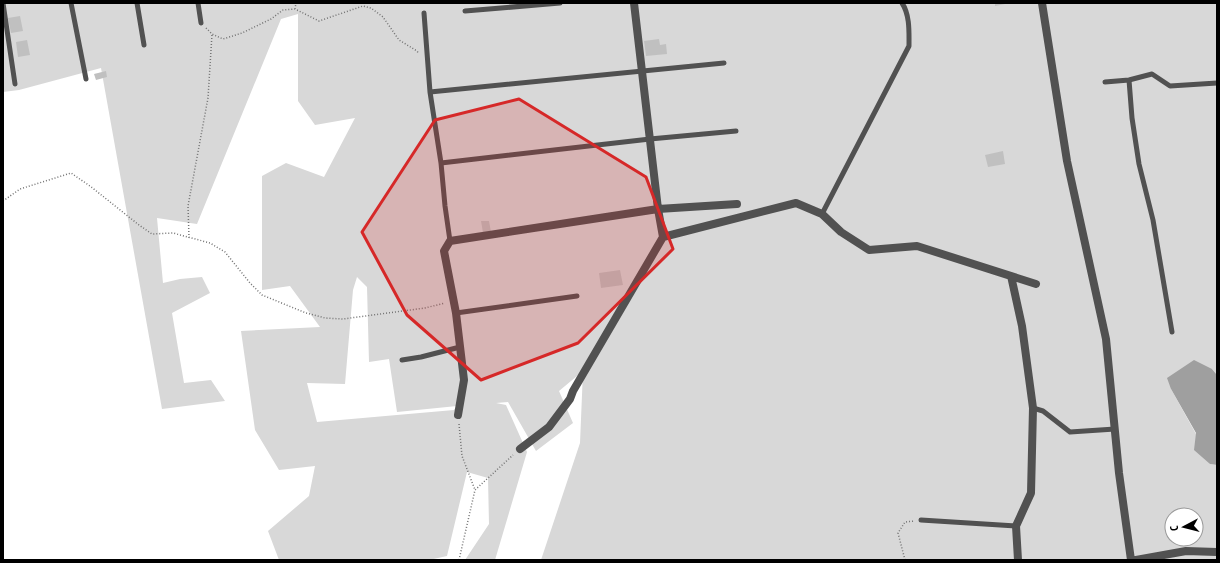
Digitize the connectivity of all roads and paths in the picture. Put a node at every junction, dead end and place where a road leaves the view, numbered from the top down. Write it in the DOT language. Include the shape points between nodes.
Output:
graph roads {
  1 [pos="3,3"];
  2 [pos="71,3"];
  3 [pos="137,3"];
  4 [pos="198,3"];
  5 [pos="296,3"];
  6 [pos="363,3"];
  7 [pos="560,3"];
  8 [pos="634,3"];
  9 [pos="902,3"];
  10 [pos="1042,3"];
  11 [pos="363,6"];
  12 [pos="295,9"];
  13 [pos="465,11"];
  14 [pos="424,13"];
  15 [pos="201,23"];
  16 [pos="212,34"];
  17 [pos="144,45"];
  18 [pos="724,63"];
  19 [pos="428,64"];
  20 [pos="642,71"];
  21 [pos="86,79"];
  22 [pos="1129,80"];
  23 [pos="1105,82"];
  24 [pos="15,84"];
  25 [pos="1217,84"];
  26 [pos="430,92"];
  27 [pos="736,131"];
  28 [pos="650,139"];
  29 [pos="441,163"];
  30 [pos="3,201"];
  31 [pos="737,204"];
  32 [pos="658,209"];
  33 [pos="822,214"];
  34 [pos="663,237"];
  35 [pos="189,238"];
  36 [pos="450,241"];
  37 [pos="1011,276"];
  38 [pos="1036,284"];
  39 [pos="577,296"];
  40 [pos="453,301"];
  41 [pos="456,313"];
  42 [pos="1172,332"];
  43 [pos="460,347"];
  44 [pos="402,360"];
  45 [pos="1034,408"];
  46 [pos="458,415"];
  47 [pos="1115,429"];
  48 [pos="520,449"];
  49 [pos="475,490"];
  50 [pos="921,520"];
  51 [pos="1016,526"];
  52 [pos="1217,552"];
  53 [pos="459,560"];
  54 [pos="905,560"];
  55 [pos="1018,560"];
  56 [pos="1131,560"];
  57 [pos="1136,560"];
  1 -- 24 [label="lane"];
  2 -- 21 [label="lane"];
  3 -- 17 [label="lane"];
  4 -- 15 [label="lane"];
  5 -- 12 [label="path"];
  6 -- 11 [label="path"];
  7 -- 13 [label="lane"];
  8 -- 20 [label="street"];
  9 -- 33 [label="lane" via="909,26 909,46"];
  10 -- 47 [label="street" via="1067,161 1106,339"];
  11 -- 12 [label="path" via="319,21"];
  11 -- 19 [label="path" via="371,8 383,17 399,40 417,51"];
  12 -- 16 [label="path" via="283,10 271,19 223,39"];
  14 -- 19 [label="lane"];
  15 -- 16 [label="path"];
  16 -- 35 [label="path" via="208,98 188,206"];
  18 -- 20 [label="lane"];
  19 -- 26 [label="lane"];
  20 -- 26 [label="lane"];
  20 -- 28 [label="street"];
  22 -- 23 [label="lane"];
  22 -- 25 [label="lane" via="1152,74 1170,86"];
  22 -- 42 [label="lane" via="1139,164 1153,220"];
  26 -- 29 [label="lane"];
  27 -- 28 [label="lane"];
  28 -- 29 [label="lane"];
  28 -- 32 [label="street"];
  29 -- 36 [label="lane"];
  30 -- 35 [label="path" via="20,189 71,173 152,234 173,234"];
  31 -- 32 [label="street"];
  32 -- 34 [label="street"];
  32 -- 36 [label="street"];
  33 -- 34 [label="street" via="796,203"];
  33 -- 37 [label="street" via="841,232 869,250 917,246"];
  34 -- 48 [label="street" via="570,399 549,428"];
  35 -- 40 [label="path" via="210,243 225,252 262,295 306,313 326,318 343,319 425,308"];
  36 -- 40 [label="street" via="444,251"];
  37 -- 38 [label="street"];
  37 -- 45 [label="street" via="1022,326"];
  39 -- 41 [label="lane"];
  40 -- 41 [label="street"];
  41 -- 43 [label="street"];
  43 -- 44 [label="lane"];
  43 -- 46 [label="street" via="464,380"];
  45 -- 47 [label="lane" via="1043,411 1070,432"];
  45 -- 51 [label="street" via="1031,493"];
  46 -- 49 [label="path" via="462,456"];
  47 -- 56 [label="street"];
  48 -- 49 [label="path"];
  49 -- 53 [label="path"];
  50 -- 51 [label="lane"];
  50 -- 54 [label="path" via="905,522 898,533"];
  51 -- 55 [label="street"];
  52 -- 57 [label="street" via="1186,551"];
}
